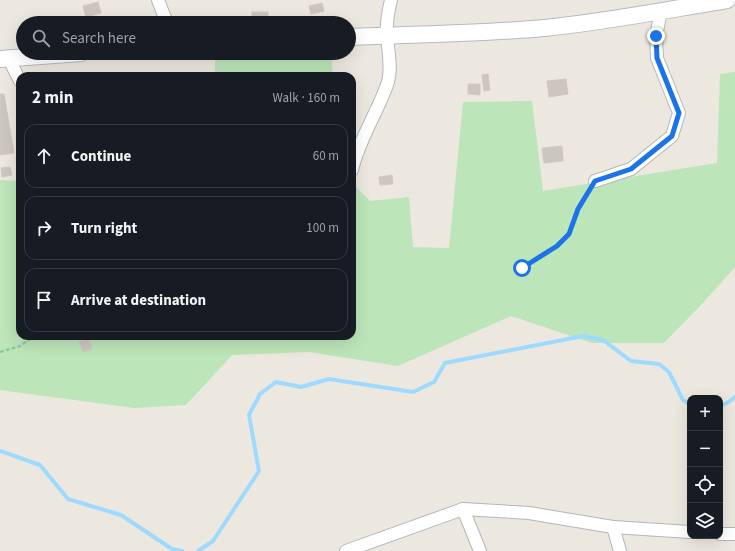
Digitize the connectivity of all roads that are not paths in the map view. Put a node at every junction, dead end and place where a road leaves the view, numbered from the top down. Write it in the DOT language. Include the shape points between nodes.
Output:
graph roads {
  1 [pos="158,0"];
  2 [pos="391,0"];
  3 [pos="727,0"];
  4 [pos="661,11"];
  5 [pos="164,16"];
  6 [pos="387,35"];
  7 [pos="356,37"];
  8 [pos="16,58"];
  9 [pos="4,59"];
  10 [pos="16,76"];
  11 [pos="356,158"];
  12 [pos="595,181"];
  13 [pos="463,509"];
  14 [pos="613,527"];
  15 [pos="687,532"];
  16 [pos="346,551"];
  17 [pos="480,551"];
  18 [pos="620,551"];
  1 -- 5 [label="street"];
  2 -- 6 [label="street"];
  3 -- 4 [label="main road"];
  4 -- 6 [label="main road" via="606,21 543,28"];
  4 -- 12 [label="street" via="656,36 657,58 679,113 672,136 631,169"];
  6 -- 7 [label="main road"];
  6 -- 11 [label="street" via="390,60 388,81"];
  8 -- 9 [label="main road"];
  9 -- 10 [label="street"];
  13 -- 14 [label="street" via="529,513"];
  13 -- 16 [label="street"];
  13 -- 17 [label="street"];
  14 -- 15 [label="street"];
  14 -- 18 [label="street"];
}
